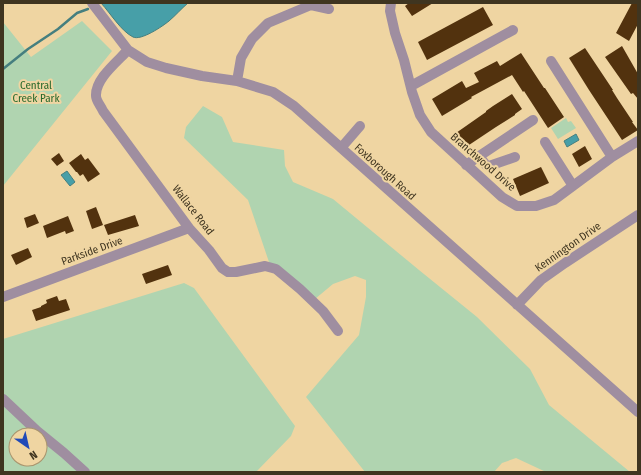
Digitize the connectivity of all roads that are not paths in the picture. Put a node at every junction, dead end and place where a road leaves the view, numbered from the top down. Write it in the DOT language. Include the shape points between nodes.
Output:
graph roads {
  1 [pos="92,3"];
  2 [pos="391,3"];
  3 [pos="329,9"];
  4 [pos="513,30"];
  5 [pos="128,50"];
  6 [pos="551,62"];
  7 [pos="237,81"];
  8 [pos="411,86"];
  9 [pos="533,120"];
  10 [pos="360,126"];
  11 [pos="638,141"];
  12 [pos="545,142"];
  13 [pos="341,148"];
  14 [pos="479,156"];
  15 [pos="515,157"];
  16 [pos="612,157"];
  17 [pos="466,165"];
  18 [pos="573,186"];
  19 [pos="638,215"];
  20 [pos="189,228"];
  21 [pos="3,297"];
  22 [pos="517,305"];
  23 [pos="338,331"];
  24 [pos="3,399"];
  25 [pos="638,412"];
  26 [pos="84,472"];
  1 -- 5 [label="street, Foxborough Road"];
  2 -- 8 [label="street, Branchwood Drive" via="390,11 395,33"];
  3 -- 7 [label="street" via="312,5 268,24 252,39 241,58"];
  4 -- 8 [label="street"];
  5 -- 7 [label="street, Foxborough Road" via="147,62 166,68"];
  5 -- 20 [label="street, Wallace Road" via="97,86 96,97 103,111"];
  6 -- 16 [label="street"];
  7 -- 13 [label="street, Foxborough Road" via="273,92 294,106"];
  8 -- 17 [label="street, Branchwood Drive" via="420,115 431,132"];
  9 -- 14 [label="street"];
  10 -- 13 [label="street"];
  11 -- 16 [label="street, Branchwood Drive"];
  12 -- 18 [label="street"];
  13 -- 22 [label="street, Foxborough Road"];
  14 -- 15 [label="street" via="489,166"];
  14 -- 17 [label="street"];
  16 -- 18 [label="street, Branchwood Drive"];
  17 -- 18 [label="street, Branchwood Drive" via="502,197 517,206 536,206 554,200"];
  19 -- 22 [label="street, Kennington Drive" via="541,280"];
  20 -- 21 [label="street, Parkside Drive"];
  20 -- 23 [label="street, Wallace Road" via="228,272 266,266 276,269 323,311"];
  22 -- 25 [label="street, Foxborough Road"];
  24 -- 26 [label="street"];
}
